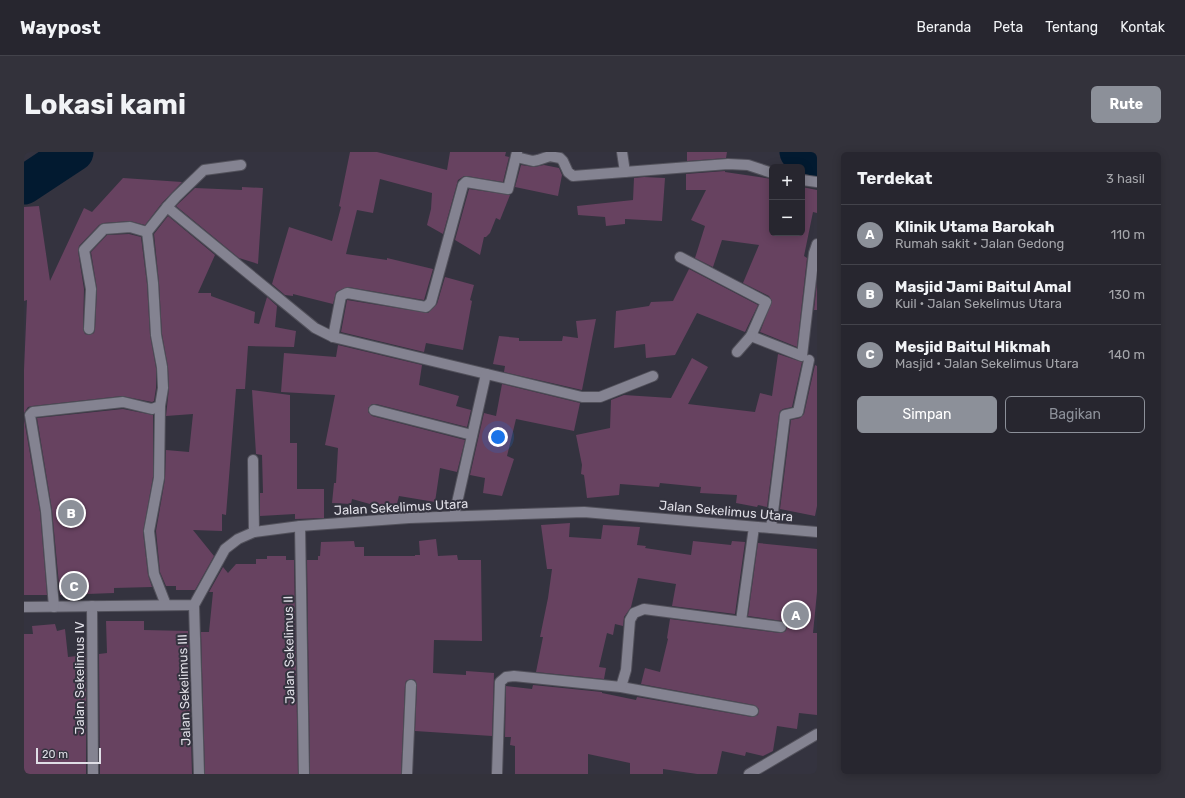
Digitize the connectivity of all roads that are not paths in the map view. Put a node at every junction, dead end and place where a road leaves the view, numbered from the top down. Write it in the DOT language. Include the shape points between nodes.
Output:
graph roads {
  1 [pos="622,152"];
  2 [pos="516,154"];
  3 [pos="241,165"];
  4 [pos="625,172"];
  5 [pos="769,172"];
  6 [pos="805,180"];
  7 [pos="817,182"];
  8 [pos="167,207"];
  9 [pos="147,232"];
  10 [pos="817,244"];
  11 [pos="680,257"];
  12 [pos="89,329"];
  13 [pos="333,336"];
  14 [pos="750,336"];
  15 [pos="737,352"];
  16 [pos="809,359"];
  17 [pos="486,374"];
  18 [pos="653,376"];
  19 [pos="160,406"];
  20 [pos="374,410"];
  21 [pos="472,436"];
  22 [pos="253,460"];
  23 [pos="454,516"];
  24 [pos="300,526"];
  25 [pos="754,527"];
  26 [pos="771,528"];
  27 [pos="254,532"];
  28 [pos="817,532"];
  29 [pos="166,605"];
  30 [pos="194,605"];
  31 [pos="92,606"];
  32 [pos="24,607"];
  33 [pos="54,607"];
  34 [pos="741,621"];
  35 [pos="781,627"];
  36 [pos="411,685"];
  37 [pos="622,687"];
  38 [pos="753,711"];
  39 [pos="817,734"];
  40 [pos="93,774"];
  41 [pos="199,774"];
  42 [pos="304,774"];
  43 [pos="407,774"];
  44 [pos="497,774"];
  45 [pos="749,774"];
  1 -- 4 [label="street"];
  2 -- 4 [label="street" via="533,161 550,156 560,158 573,176"];
  2 -- 13 [label="street" via="508,189 466,182 463,185 431,302 426,307 347,293 341,296"];
  3 -- 8 [label="street" via="204,170"];
  4 -- 5 [label="street" via="728,164 748,165"];
  6 -- 7 [label="street"];
  8 -- 9 [label="street"];
  8 -- 13 [label="street" via="315,328"];
  9 -- 12 [label="street" via="130,227 104,229 84,250 92,289"];
  9 -- 19 [label="street" via="156,335 162,367 163,388"];
  10 -- 16 [label="street" via="814,253"];
  11 -- 14 [label="street" via="766,302"];
  13 -- 17 [label="street"];
  14 -- 15 [label="street"];
  14 -- 16 [label="street"];
  16 -- 26 [label="street" via="798,412 785,415"];
  17 -- 18 [label="street" via="582,397 600,397"];
  17 -- 21 [label="street"];
  19 -- 29 [label="street" via="159,478 148,531 154,574"];
  19 -- 33 [label="street" via="152,409 122,402 34,412 30,415 46,510"];
  20 -- 21 [label="street"];
  21 -- 23 [label="street"];
  22 -- 27 [label="street"];
  23 -- 24 [label="street, Jalan Sekelimus Utara"];
  23 -- 25 [label="street, Jalan Sekelimus Utara" via="584,512"];
  24 -- 27 [label="street, Jalan Sekelimus Utara"];
  24 -- 42 [label="street, Jalan Sekelimus II"];
  25 -- 26 [label="street, Jalan Sekelimus Utara"];
  25 -- 34 [label="street"];
  26 -- 28 [label="street, Jalan Sekelimus Utara"];
  27 -- 30 [label="street, Jalan Sekelimus Utara" via="238,538 225,549"];
  29 -- 30 [label="street"];
  29 -- 31 [label="street"];
  30 -- 41 [label="street, Jalan Sekelimus III"];
  31 -- 33 [label="street"];
  31 -- 40 [label="street, Jalan Sekelimus IV"];
  32 -- 33 [label="street"];
  34 -- 35 [label="street"];
  34 -- 37 [label="street" via="644,609 634,613 630,620"];
  36 -- 43 [label="street"];
  37 -- 38 [label="street"];
  37 -- 44 [label="street" via="506,677 500,682"];
  39 -- 45 [label="street"];
}
